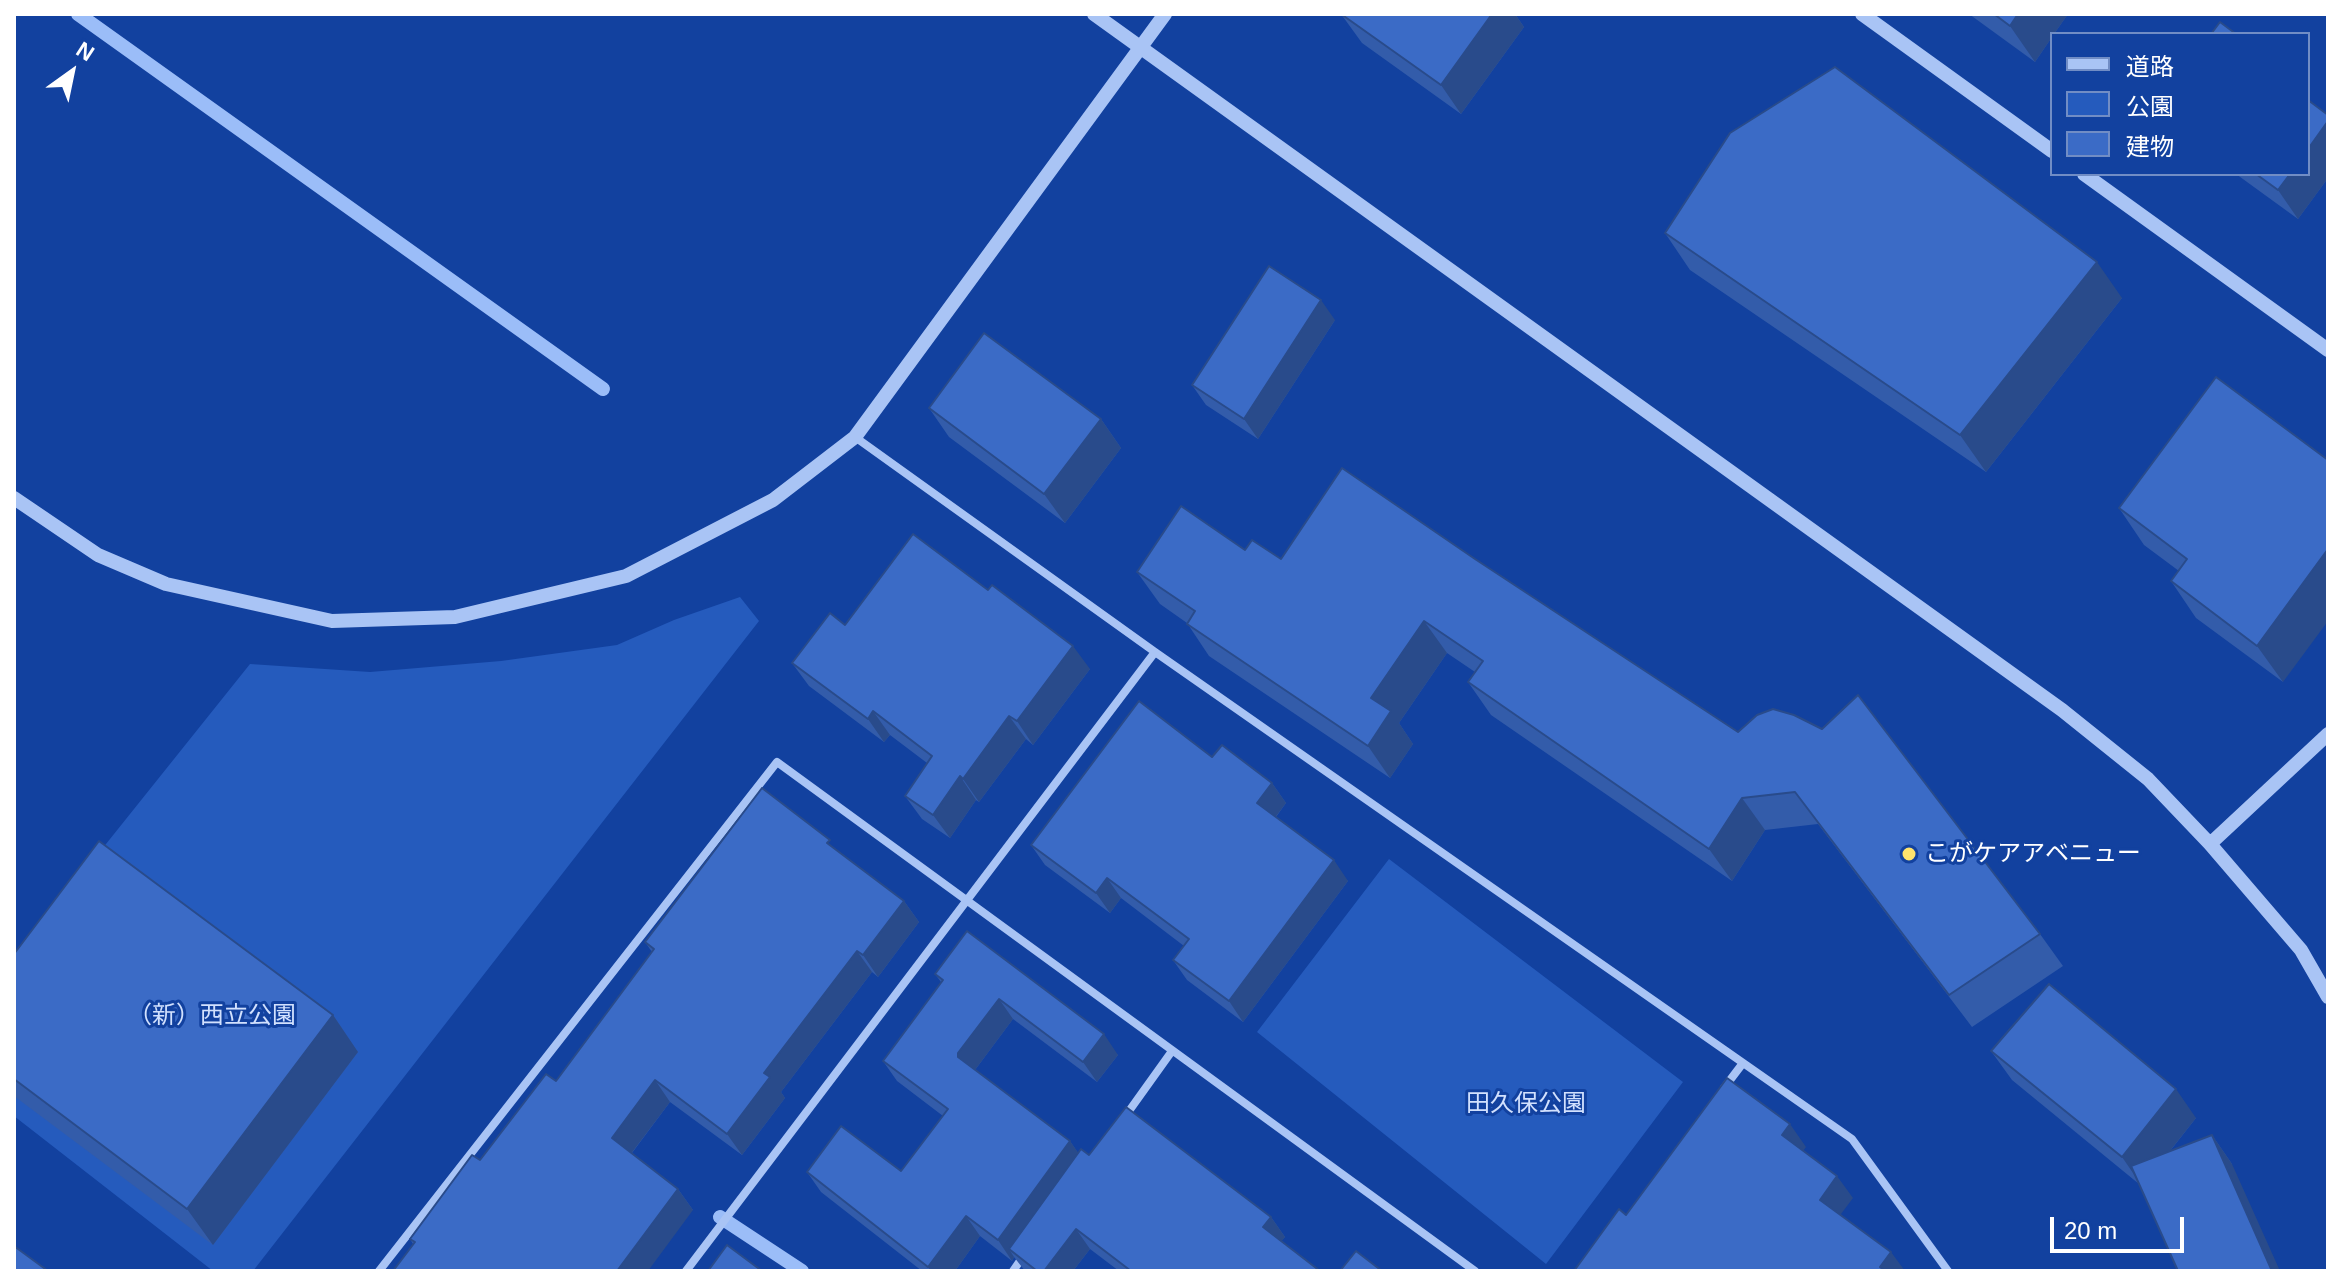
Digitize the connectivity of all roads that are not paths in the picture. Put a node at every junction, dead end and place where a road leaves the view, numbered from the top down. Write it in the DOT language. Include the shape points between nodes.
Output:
graph roads {
  1 [pos="1094,14"];
  2 [pos="1165,14"];
  3 [pos="1862,14"];
  4 [pos="1141,48"];
  5 [pos="2050,150"];
  6 [pos="2087,176"];
  7 [pos="2328,350"];
  8 [pos="855,437"];
  9 [pos="14,498"];
  10 [pos="1155,652"];
  11 [pos="2328,734"];
  12 [pos="2210,844"];
  13 [pos="967,901"];
  14 [pos="2328,997"];
  15 [pos="1172,1051"];
  16 [pos="1743,1063"];
  17 [pos="1715,1100"];
  18 [pos="1116,1128"];
  19 [pos="1032,1245"];
  20 [pos="379,1271"];
  21 [pos="686,1271"];
  22 [pos="1013,1271"];
  23 [pos="1475,1271"];
  24 [pos="1948,1271"];
  1 -- 4 [label="street"];
  2 -- 4 [label="street"];
  3 -- 5 [label="street"];
  4 -- 8 [label="street"];
  4 -- 12 [label="street" via="2062,710 2148,779"];
  6 -- 7 [label="street"];
  8 -- 9 [label="street" via="773,500 626,576 455,617 332,621 166,584 98,555"];
  8 -- 10 [label="street"];
  10 -- 13 [label="street"];
  10 -- 16 [label="street"];
  11 -- 12 [label="street"];
  12 -- 14 [label="street" via="2301,950"];
  13 -- 15 [label="street"];
  13 -- 20 [label="street" via="777,762"];
  13 -- 21 [label="street"];
  15 -- 18 [label="street"];
  15 -- 23 [label="street"];
  16 -- 17 [label="street"];
  16 -- 24 [label="street" via="1852,1139"];
  19 -- 22 [label="street"];
}
